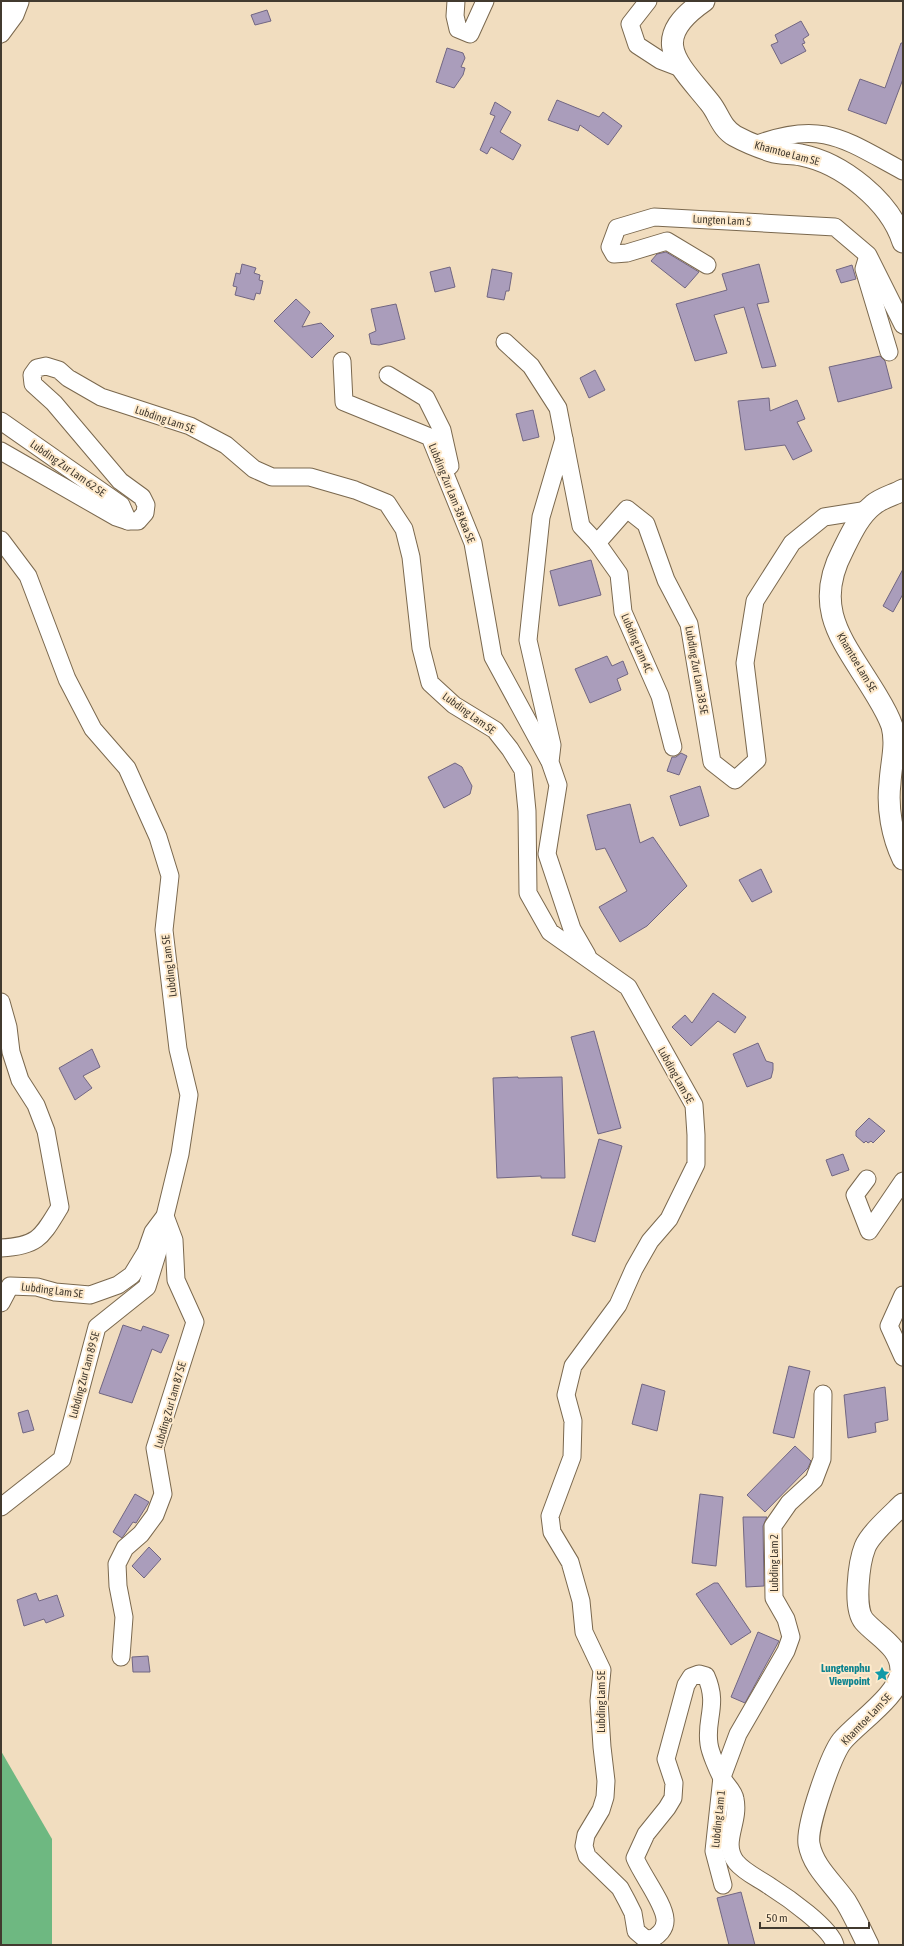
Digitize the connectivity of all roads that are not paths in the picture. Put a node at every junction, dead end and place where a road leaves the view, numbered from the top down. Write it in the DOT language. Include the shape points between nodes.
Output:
graph roads {
  1 [pos="456,1"];
  2 [pos="485,1"];
  3 [pos="648,1"];
  4 [pos="704,1"];
  5 [pos="1,11"];
  6 [pos="1,34"];
  7 [pos="681,68"];
  8 [pos="755,145"];
  9 [pos="903,171"];
  10 [pos="903,242"];
  11 [pos="868,255"];
  12 [pos="707,265"];
  13 [pos="903,325"];
  14 [pos="505,342"];
  15 [pos="889,352"];
  16 [pos="342,361"];
  17 [pos="388,375"];
  18 [pos="1,421"];
  19 [pos="564,439"];
  20 [pos="1,451"];
  21 [pos="903,490"];
  22 [pos="459,508"];
  23 [pos="868,510"];
  24 [pos="128,521"];
  25 [pos="1,540"];
  26 [pos="597,543"];
  27 [pos="673,747"];
  28 [pos="550,762"];
  29 [pos="903,859"];
  30 [pos="589,959"];
  31 [pos="1,1002"];
  32 [pos="867,1179"];
  33 [pos="903,1181"];
  34 [pos="165,1216"];
  35 [pos="1,1248"];
  36 [pos="903,1295"];
  37 [pos="1,1303"];
  38 [pos="903,1357"];
  39 [pos="823,1394"];
  40 [pos="903,1504"];
  41 [pos="1,1507"];
  42 [pos="121,1657"];
  43 [pos="722,1777"];
  44 [pos="723,1885"];
  45 [pos="835,1945"];
  46 [pos="868,1945"];
  1 -- 2 [label="street" via="455,16 458,30 470,34"];
  3 -- 7 [label="street" via="630,24 637,45 660,60"];
  4 -- 7 [label="main road, Khamtoe Lam SE" via="681,20 675,29 672,51"];
  5 -- 6 [label="street" via="20,2 15,15"];
  7 -- 8 [label="main road, Khamtoe Lam SE" via="714,109 722,126"];
  8 -- 9 [label="street" via="788,134 826,134 847,141"];
  8 -- 10 [label="main road, Khamtoe Lam SE" via="775,152 802,155 835,167 864,188 884,208 899,230"];
  11 -- 12 [label="street, Lungten Lam 5" via="835,226 654,217 617,228 610,247 614,254 626,253 667,241"];
  11 -- 13 [label="street, Lungten Lam 5"];
  11 -- 15 [label="street" via="864,269"];
  14 -- 19 [label="street" via="531,366 558,408"];
  16 -- 22 [label="street, Lubding Zur Lam 38 Kaa SE" via="344,402 430,437"];
  17 -- 22 [label="street" via="426,398 442,430"];
  18 -- 24 [label="street, Lubding Zur Lam 62 SE" via="121,505"];
  19 -- 26 [label="street" via="581,526"];
  19 -- 28 [label="street" via="541,517 528,640 552,745"];
  20 -- 24 [label="street" via="116,517"];
  21 -- 23 [label="main road, Khamtoe Lam SE" via="874,504"];
  22 -- 28 [label="street, Lubding Zur Lam 38 Kaa SE" via="474,543 493,657"];
  23 -- 26 [label="street, Lubding Zur Lam 38 SE" via="824,517 792,543 755,601 745,663 757,760 735,780 712,762 689,624 666,580 646,524 627,509"];
  23 -- 29 [label="main road, Khamtoe Lam SE" via="855,526 834,567 830,610 834,624 885,709 891,725 895,746 889,783 890,809 896,844"];
  24 -- 30 [label="street, Lubding Lam SE" via="138,521 145,513 146,505 142,497 120,481 54,403 32,384 32,375 36,368 46,366 59,370 101,398 190,426 226,445 254,469 272,477 310,477 355,490 387,503 404,529 411,558 421,648 430,683 454,705 495,730 523,770 527,811 528,893 550,932"];
  25 -- 34 [label="street, Lubding Lam SE" via="28,576 67,679 93,729 127,768 158,837 170,876 164,930 178,1049 189,1095 180,1154"];
  26 -- 27 [label="street, Lubding Lam 4C" via="619,574 623,612 660,696"];
  28 -- 30 [label="street" via="558,785 547,854 572,929"];
  30 -- 43 [label="street, Lubding Lam SE" via="628,987 694,1105 696,1135 696,1164 669,1219 650,1241 618,1304 573,1366 566,1395 573,1421 572,1457 550,1516 552,1532 570,1562 581,1601 584,1632 602,1670 599,1701 605,1797 601,1810 586,1835 584,1846 587,1856 620,1888 633,1912 636,1931 643,1937 650,1940 658,1936 666,1919 635,1858 646,1834 673,1798 674,1783 666,1759 686,1686 691,1677 699,1674 706,1676 711,1687 709,1745"];
  31 -- 35 [label="street" via="8,1026 11,1052 20,1080 36,1105 46,1131 60,1207 42,1236 28,1244"];
  32 -- 33 [label="street" via="855,1195 869,1231"];
  34 -- 37 [label="street, Lubding Lam SE" via="153,1232 146,1252 132,1275 118,1285 90,1295 10,1286"];
  34 -- 41 [label="street, Lubding Zur Lam 89 SE" via="160,1246 147,1287 97,1327 62,1459"];
  34 -- 42 [label="street, Lubding Zur Lam 87 SE" via="174,1240 176,1280 195,1322 155,1448 163,1494 155,1515 141,1534 125,1548 117,1564 124,1617"];
  36 -- 38 [label="street" via="889,1326"];
  39 -- 43 [label="street, Lubding Lam 2" via="822,1459 814,1480 789,1503 774,1526 774,1598 786,1619 791,1637 786,1651 738,1734"];
  40 -- 46 [label="main road, Khamtoe Lam SE" via="884,1522 865,1546 858,1578 858,1605 863,1620 895,1651 901,1670 894,1690 841,1742 818,1793 808,1842 814,1860 846,1903"];
  43 -- 44 [label="street, Lubding Lam 1" via="714,1851"];
  43 -- 45 [label="street, Lubding Lam SE" via="735,1797 737,1815 729,1847 737,1863 822,1926"];
}
